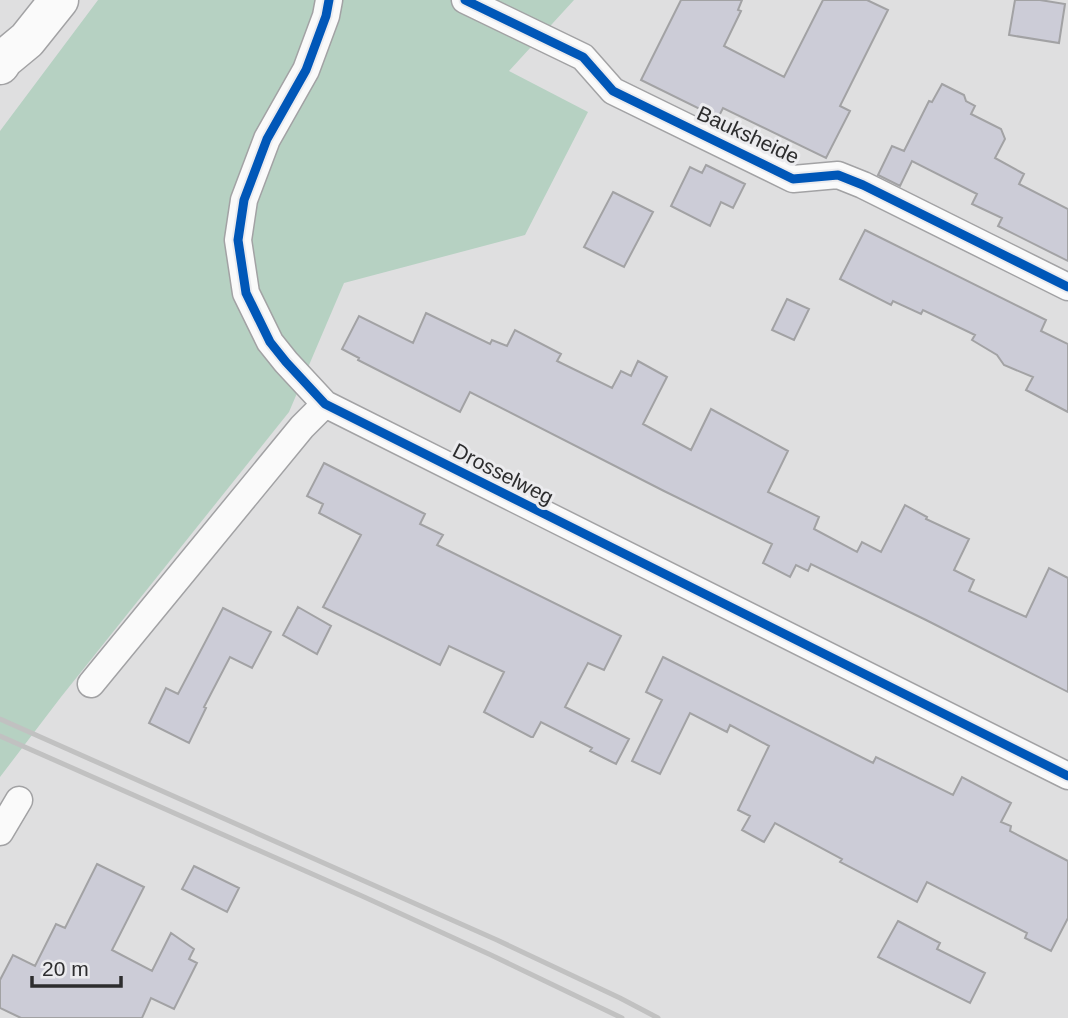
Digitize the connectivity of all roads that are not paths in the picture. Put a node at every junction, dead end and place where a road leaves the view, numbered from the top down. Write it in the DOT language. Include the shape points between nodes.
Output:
graph roads {
  1 [pos="37,0"];
  2 [pos="59,0"];
  3 [pos="328,0"];
  4 [pos="465,0"];
  5 [pos="2,62"];
  6 [pos="1068,287"];
  7 [pos="325,404"];
  8 [pos="91,684"];
  9 [pos="1068,776"];
  10 [pos="19,800"];
  11 [pos="0,832"];
  1 -- 5 [label="main road" via="13,32"];
  2 -- 5 [label="main road" via="27,40"];
  3 -- 7 [label="street, Drosselweg" via="306,69 267,139 244,200 238,240 246,293 270,342"];
  4 -- 6 [label="street, Bauksheide" via="583,57 613,91 793,179 838,175"];
  7 -- 8 [label="street"];
  7 -- 9 [label="street, Drosselweg"];
  10 -- 11 [label="street"];
}
